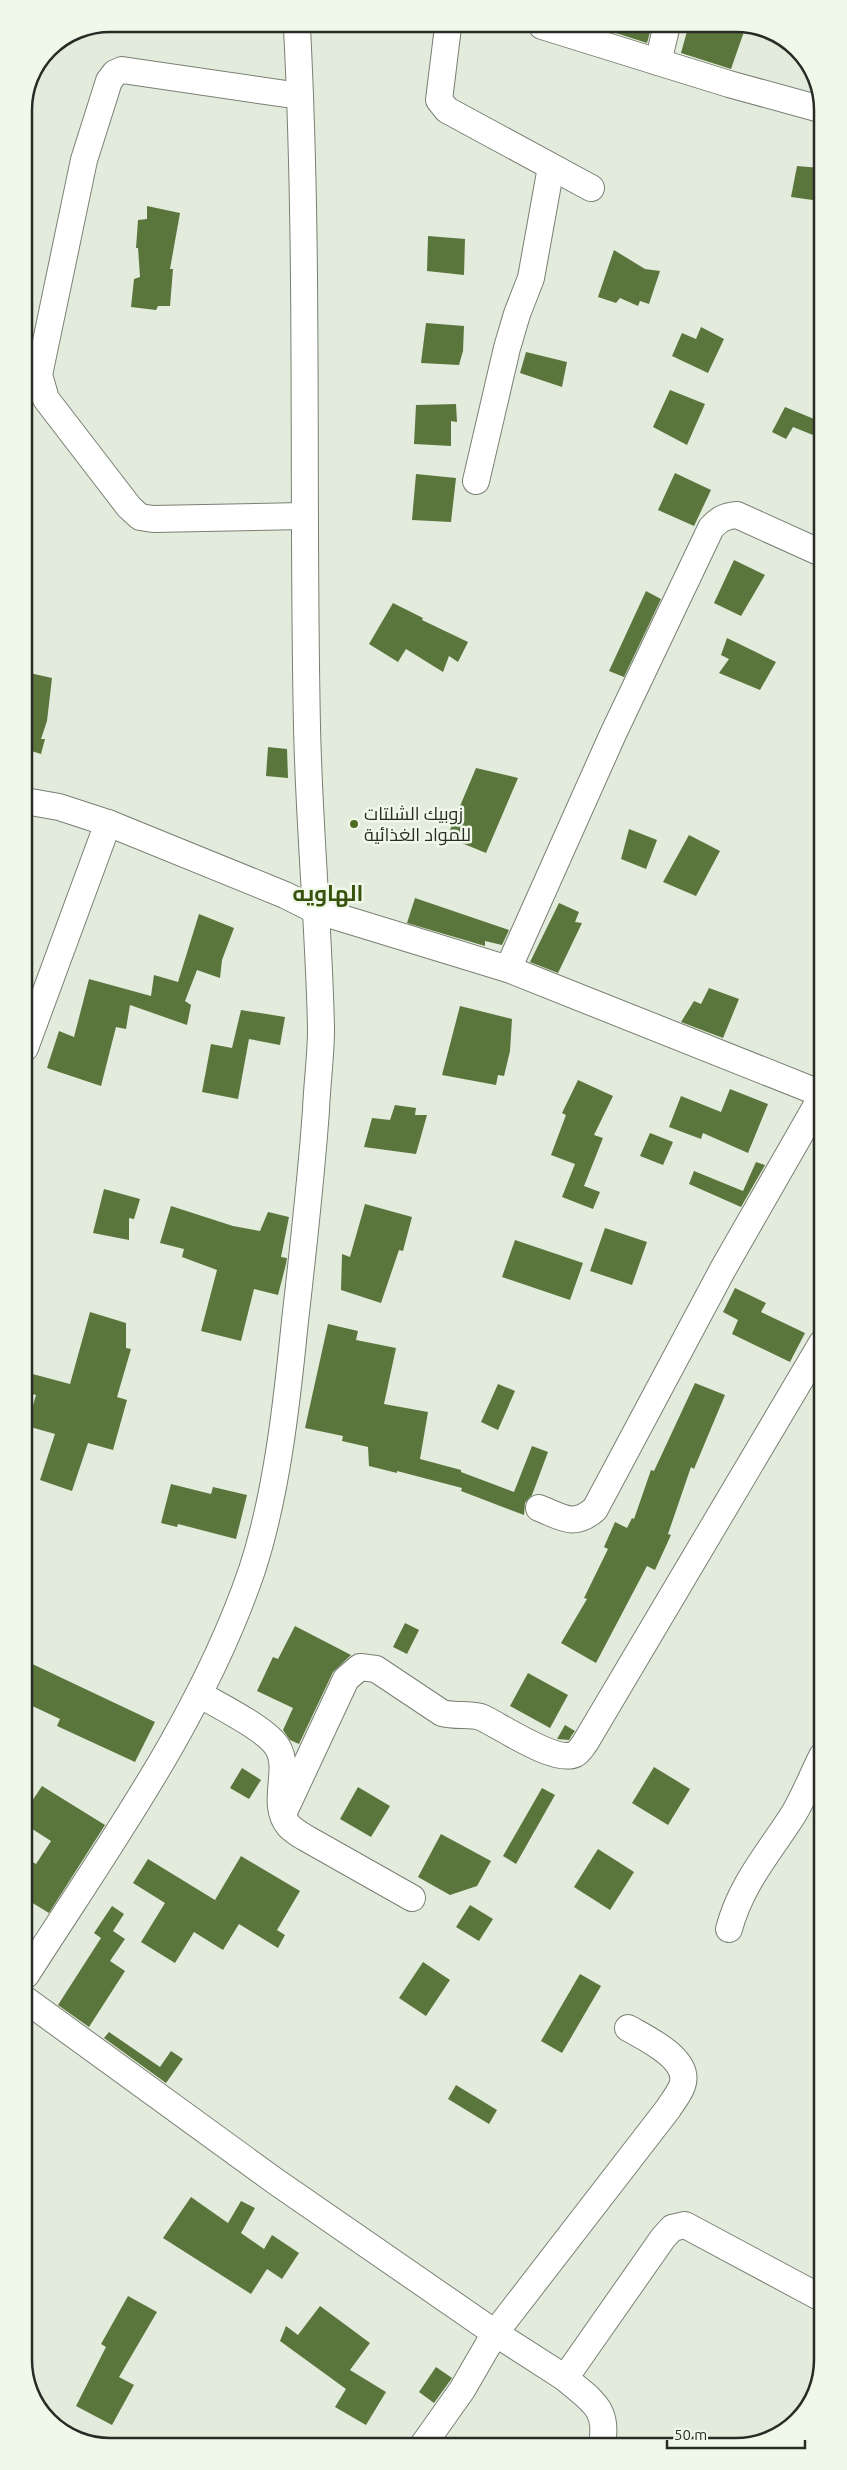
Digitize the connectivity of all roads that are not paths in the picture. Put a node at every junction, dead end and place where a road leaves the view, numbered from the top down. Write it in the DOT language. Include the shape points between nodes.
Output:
graph roads {
  1 [pos="297,32"];
  2 [pos="447,33"];
  3 [pos="564,33"];
  4 [pos="665,33"];
  5 [pos="658,62"];
  6 [pos="300,96"];
  7 [pos="814,106"];
  8 [pos="551,167"];
  9 [pos="591,188"];
  10 [pos="476,481"];
  11 [pos="304,516"];
  12 [pos="814,549"];
  13 [pos="32,803"];
  14 [pos="108,823"];
  15 [pos="315,910"];
  16 [pos="508,969"];
  17 [pos="32,1029"];
  18 [pos="814,1092"];
  19 [pos="814,1109"];
  20 [pos="814,1357"];
  21 [pos="539,1508"];
  22 [pos="199,1694"];
  23 [pos="814,1772"];
  24 [pos="283,1814"];
  25 [pos="412,1898"];
  26 [pos="728,1929"];
  27 [pos="32,1966"];
  28 [pos="32,2004"];
  29 [pos="628,2028"];
  30 [pos="814,2293"];
  31 [pos="495,2333"];
  32 [pos="565,2378"];
  33 [pos="428,2438"];
  34 [pos="603,2438"];
  1 -- 6 [label="street"];
  2 -- 8 [label="street" via="439,100 447,110"];
  3 -- 5 [label="street"];
  4 -- 5 [label="street"];
  5 -- 7 [label="street"];
  6 -- 11 [label="street"];
  6 -- 11 [label="street" via="122,70 115,73 109,81 84,160 38,375 46,399 140,517"];
  8 -- 9 [label="street"];
  8 -- 10 [label="street" via="531,278 516,314"];
  11 -- 15 [label="street" via="307,731"];
  12 -- 16 [label="street" via="737,515 718,520 711,528 613,734"];
  13 -- 14 [label="street" via="59,807"];
  14 -- 15 [label="street"];
  14 -- 17 [label="street"];
  15 -- 16 [label="street"];
  15 -- 22 [label="street" via="321,1033 288,1393 267,1515 254,1564 235,1617"];
  16 -- 18 [label="street"];
  19 -- 21 [label="street" via="723,1269 595,1509 578,1521"];
  20 -- 24 [label="street" via="576,1754 559,1755 508,1733 482,1717 454,1717 442,1713 376,1669 360,1667 346,1679"];
  22 -- 24 [label="street" via="265,1734 278,1747 282,1760"];
  22 -- 27 [label="street" via="142,1794"];
  23 -- 26 [label="street" via="794,1812 745,1885"];
  24 -- 25 [label="street" via="289,1826 304,1837"];
  28 -- 31 [label="street" via="275,2181"];
  29 -- 31 [label="street" via="670,2054 679,2067 683,2084"];
  30 -- 32 [label="street" via="685,2225 672,2228"];
  31 -- 32 [label="street"];
  31 -- 33 [label="street" via="462,2390"];
  32 -- 34 [label="street" via="599,2407 604,2425"];
}
